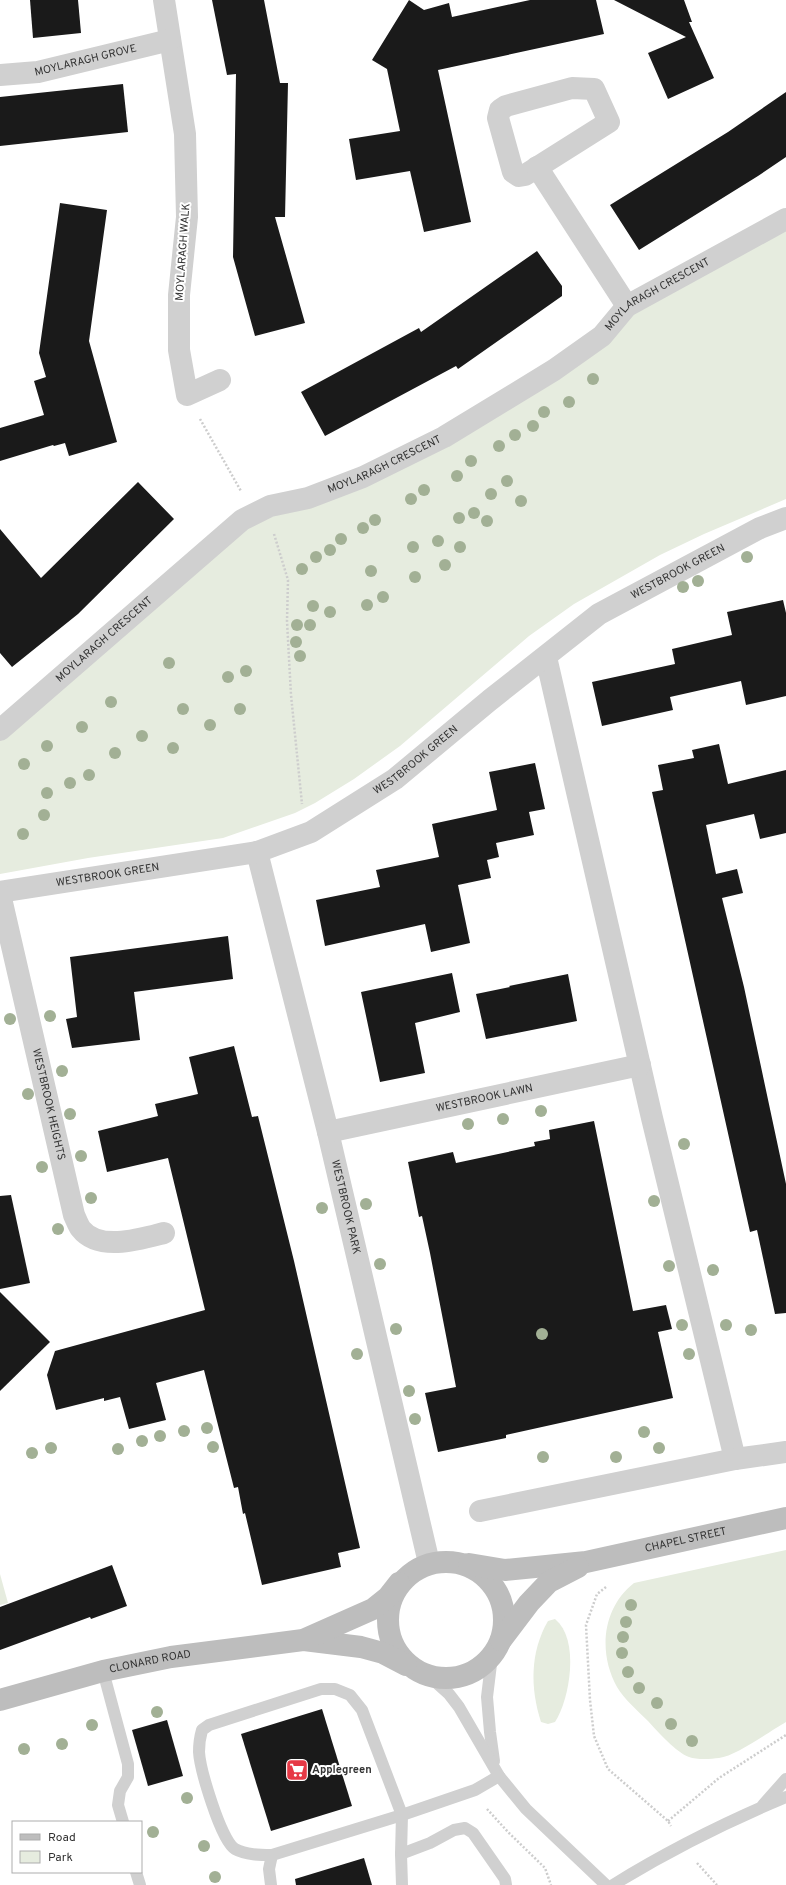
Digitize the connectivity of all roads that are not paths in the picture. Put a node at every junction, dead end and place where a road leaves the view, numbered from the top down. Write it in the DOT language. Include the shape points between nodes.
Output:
graph roads {
  1 [pos="164,0"];
  2 [pos="170,40"];
  3 [pos="0,75"];
  4 [pos="537,167"];
  5 [pos="786,219"];
  6 [pos="627,306"];
  7 [pos="220,380"];
  8 [pos="786,518"];
  9 [pos="546,657"];
  10 [pos="0,730"];
  11 [pos="257,852"];
  12 [pos="0,893"];
  13 [pos="640,1066"];
  14 [pos="328,1132"];
  15 [pos="164,1233"];
  16 [pos="786,1452"];
  17 [pos="735,1459"];
  18 [pos="480,1511"];
  19 [pos="786,1518"];
  20 [pos="586,1562"];
  21 [pos="429,1563"];
  22 [pos="461,1563"];
  23 [pos="399,1583"];
  24 [pos="303,1640"];
  25 [pos="496,1649"];
  26 [pos="103,1671"];
  27 [pos="421,1672"];
  28 [pos="0,1700"];
  29 [pos="497,1773"];
  30 [pos="786,1779"];
  31 [pos="786,1797"];
  32 [pos="761,1807"];
  33 [pos="402,1815"];
  34 [pos="123,1821"];
  35 [pos="401,1854"];
  36 [pos="272,1855"];
  37 [pos="136,1873"];
  38 [pos="140,1885"];
  39 [pos="271,1885"];
  40 [pos="402,1885"];
  41 [pos="506,1885"];
  42 [pos="606,1885"];
  43 [pos="613,1885"];
  1 -- 2 [label="street, MOYLARAGH WALK"];
  2 -- 3 [label="street, MOYLARAGH GROVE" via="38,72"];
  2 -- 7 [label="street, MOYLARAGH WALK" via="186,134 187,218 179,295 179,350 187,396"];
  4 -- 4 [label="street" via="525,175 519,176 513,172 498,118 500,110 506,106 572,88 594,89 609,122"];
  4 -- 6 [label="street"];
  5 -- 6 [label="street, MOYLARAGH CRESCENT"];
  6 -- 10 [label="street, MOYLARAGH CRESCENT" via="602,336 554,370 444,437 363,477 242,520"];
  8 -- 9 [label="street, WESTBROOK GREEN" via="760,528 599,614"];
  9 -- 11 [label="street, WESTBROOK GREEN" via="396,779 311,832"];
  9 -- 13 [label="street"];
  11 -- 12 [label="street, WESTBROOK GREEN"];
  11 -- 14 [label="street, WESTBROOK PARK"];
  12 -- 15 [label="street, WESTBROOK HEIGHTS" via="74,1215 81,1229 93,1238 111,1242 132,1241"];
  13 -- 14 [label="street, WESTBROOK LAWN"];
  13 -- 17 [label="street"];
  14 -- 21 [label="street, WESTBROOK PARK"];
  16 -- 17 [label="street"];
  17 -- 18 [label="street"];
  19 -- 20 [label="main road, CHAPEL STREET"];
  20 -- 22 [label="main road, CHAPEL STREET" via="504,1570"];
  20 -- 25 [label="main road, CHAPEL STREET" via="549,1582 529,1603"];
  21 -- 22 [label="main road"];
  21 -- 23 [label="main road" via="413,1571"];
  22 -- 25 [label="main road" via="479,1572 493,1585 502,1603 504,1622"];
  23 -- 24 [label="main road, CLONARD ROAD" via="388,1597 372,1609"];
  23 -- 27 [label="main road" via="391,1597 387,1613 388,1629 392,1644 401,1658"];
  24 -- 26 [label="main road, CLONARD ROAD" via="171,1657"];
  24 -- 27 [label="main road, CLONARD ROAD" via="361,1647 383,1653"];
  25 -- 27 [label="main road" via="481,1666 467,1674 447,1678"];
  25 -- 29 [label="lane" via="487,1696"];
  26 -- 28 [label="main road, CLONARD ROAD"];
  26 -- 34 [label="lane" via="128,1764 128,1777 120,1791 118,1805"];
  27 -- 29 [label="lane" via="449,1694 459,1707"];
  29 -- 33 [label="lane" via="475,1790"];
  29 -- 42 [label="lane" via="526,1809"];
  30 -- 32 [label="lane"];
  31 -- 32 [label="lane"];
  32 -- 43 [label="lane" via="682,1846"];
  33 -- 35 [label="lane"];
  33 -- 36 [label="lane"];
  33 -- 36 [label="lane" via="362,1710 350,1695 335,1689 321,1689 209,1725 202,1730 199,1753 216,1819 229,1844 235,1849 254,1855"];
  35 -- 40 [label="lane"];
  35 -- 41 [label="lane" via="464,1828 473,1833 505,1878"];
  36 -- 39 [label="lane" via="269,1870"];
  37 -- 38 [label="lane"];
}
